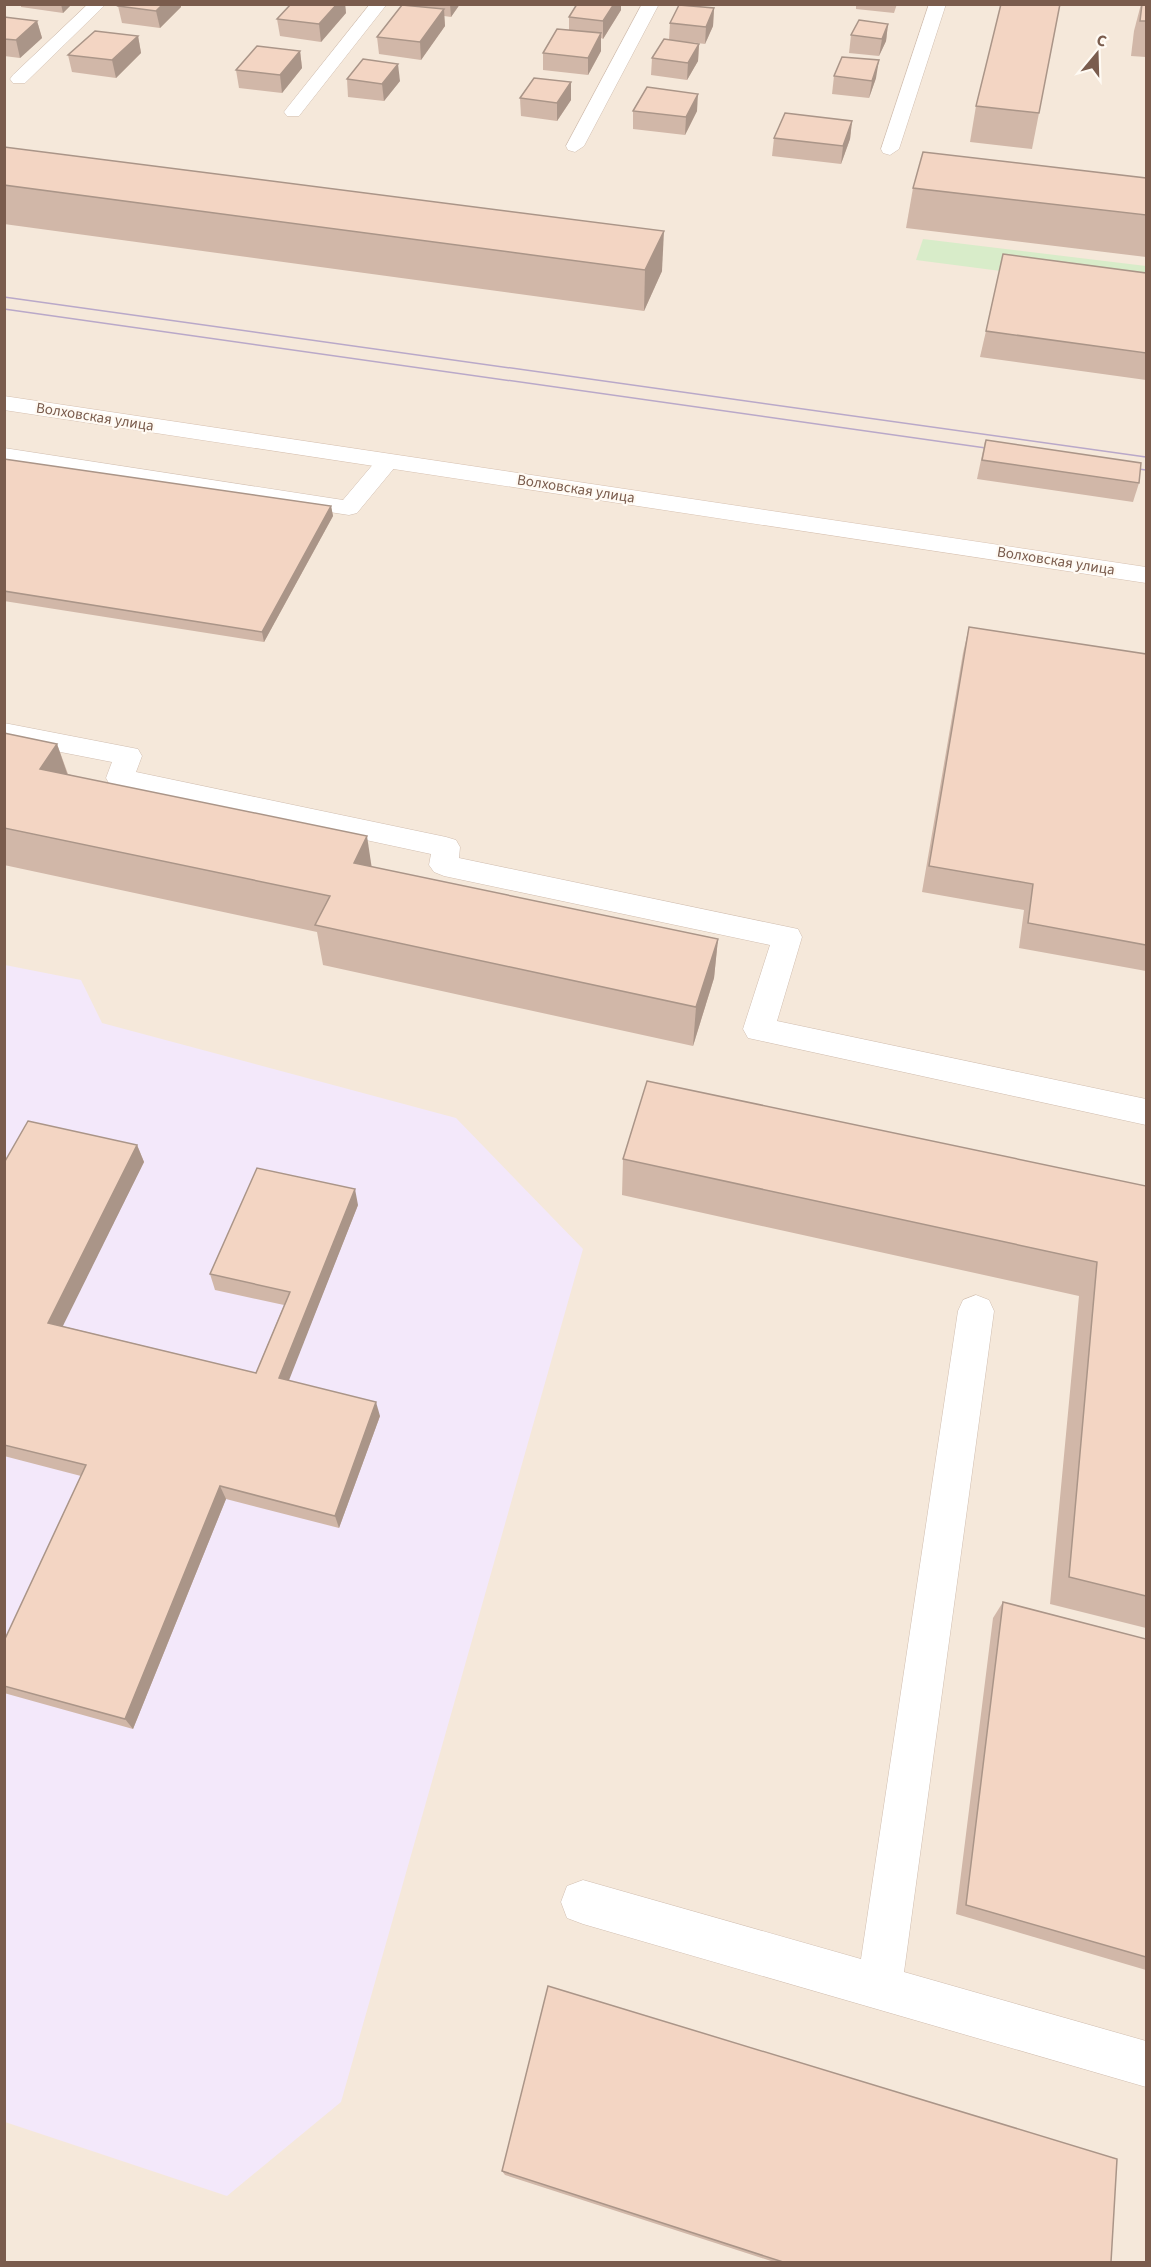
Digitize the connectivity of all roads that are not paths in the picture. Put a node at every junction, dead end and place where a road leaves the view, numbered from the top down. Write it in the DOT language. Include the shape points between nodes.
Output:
graph roads {
  1 [pos="98,4"];
  2 [pos="379,4"];
  3 [pos="651,4"];
  4 [pos="938,4"];
  5 [pos="19,79"];
  6 [pos="293,112"];
  7 [pos="575,147"];
  8 [pos="890,149"];
  9 [pos="4,403"];
  10 [pos="4,455"];
  11 [pos="388,461"];
  12 [pos="1146,575"];
  13 [pos="4,732"];
  14 [pos="1146,1112"];
  15 [pos="976,1311"];
  16 [pos="583,1902"];
  17 [pos="879,1987"];
  18 [pos="1146,2064"];
  1 -- 5 [label="street"];
  2 -- 6 [label="street"];
  3 -- 7 [label="street"];
  4 -- 8 [label="street"];
  9 -- 11 [label="street, Волховская улица"];
  10 -- 11 [label="street" via="349,508"];
  11 -- 12 [label="street, Волховская улица"];
  13 -- 14 [label="street" via="128,756 120,778 446,847 444,865 787,937 759,1029"];
  15 -- 17 [label="street"];
  16 -- 17 [label="street"];
  17 -- 18 [label="street"];
}
